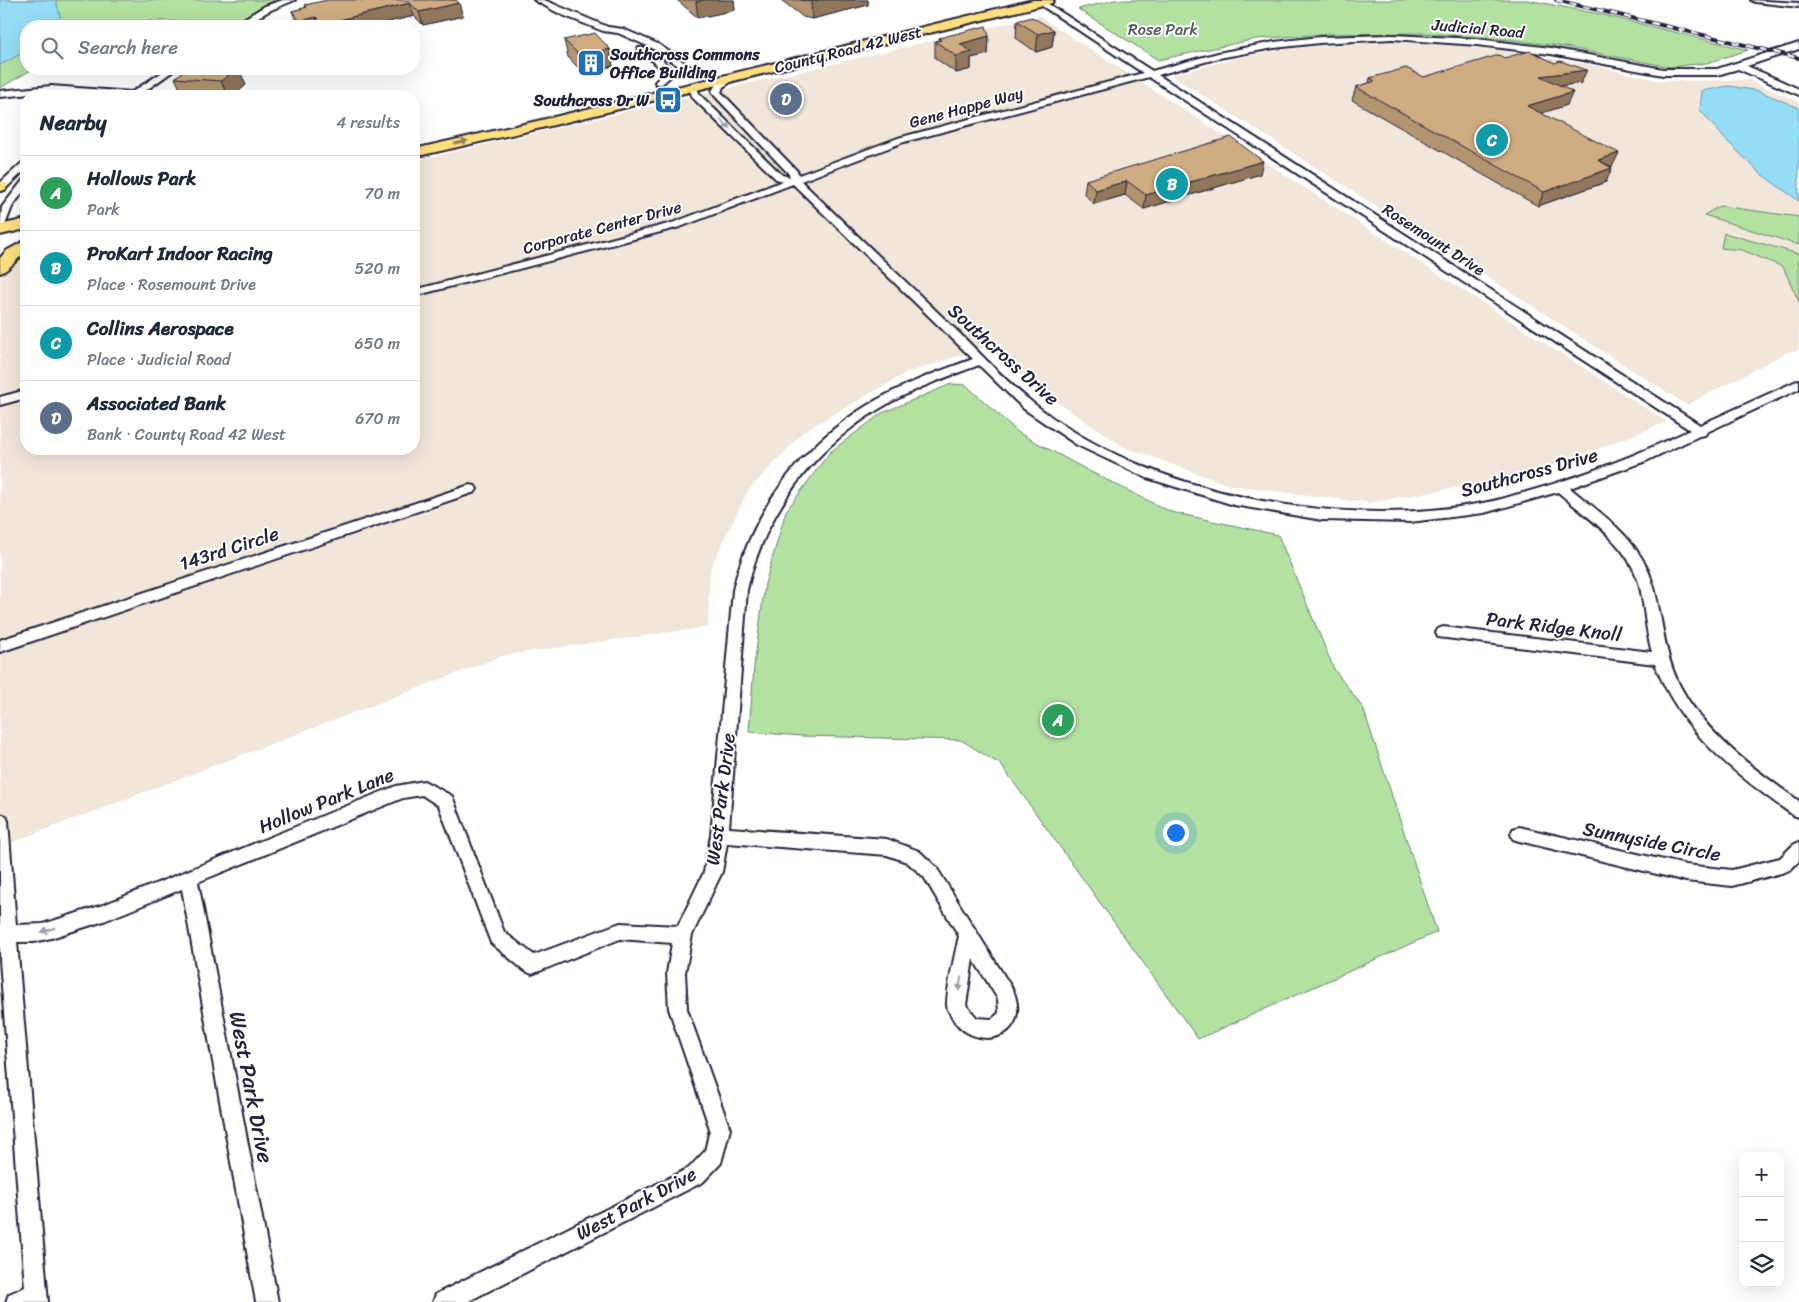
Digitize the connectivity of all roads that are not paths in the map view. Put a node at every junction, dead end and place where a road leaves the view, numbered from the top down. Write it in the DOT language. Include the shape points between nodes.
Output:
graph roads {
  1 [pos="291,0"];
  2 [pos="538,0"];
  3 [pos="998,0"];
  4 [pos="1755,0"];
  5 [pos="1035,1"];
  6 [pos="1799,5"];
  7 [pos="247,20"];
  8 [pos="606,29"];
  9 [pos="1799,46"];
  10 [pos="1739,66"];
  11 [pos="1149,74"];
  12 [pos="163,75"];
  13 [pos="729,79"];
  14 [pos="694,80"];
  15 [pos="659,82"];
  16 [pos="27,90"];
  17 [pos="85,90"];
  18 [pos="142,90"];
  19 [pos="20,91"];
  20 [pos="621,91"];
  21 [pos="1799,92"];
  22 [pos="0,94"];
  23 [pos="420,152"];
  24 [pos="20,169"];
  25 [pos="794,181"];
  26 [pos="0,187"];
  27 [pos="20,190"];
  28 [pos="0,225"];
  29 [pos="20,225"];
  30 [pos="0,230"];
  31 [pos="20,240"];
  32 [pos="0,245"];
  33 [pos="20,249"];
  34 [pos="0,268"];
  35 [pos="420,292"];
  36 [pos="982,360"];
  37 [pos="1799,384"];
  38 [pos="20,396"];
  39 [pos="0,401"];
  40 [pos="1701,432"];
  41 [pos="1560,487"];
  42 [pos="470,489"];
  43 [pos="1442,633"];
  44 [pos="0,646"];
  45 [pos="1661,659"];
  46 [pos="1799,810"];
  47 [pos="0,821"];
  48 [pos="1519,834"];
  49 [pos="720,835"];
  50 [pos="1799,850"];
  51 [pos="189,880"];
  52 [pos="7,933"];
  53 [pos="683,935"];
  54 [pos="968,936"];
  55 [pos="30,1299"];
  56 [pos="268,1302"];
  57 [pos="444,1302"];
  1 -- 7 [label="street"];
  2 -- 8 [label="street"];
  3 -- 14 [label="highway, County Road 42 West" via="803,48 697,83"];
  4 -- 6 [label="street"];
  5 -- 11 [label="street, Rosemount Drive" via="1092,46"];
  5 -- 13 [label="highway, County Road 42 West"];
  8 -- 14 [label="street, Southcross Drive" via="620,31 655,46"];
  8 -- 15 [label="street" via="610,36 663,64 668,74"];
  9 -- 10 [label="street, Judicial Road"];
  10 -- 11 [label="street, Judicial Road" via="1717,72 1663,72 1506,45 1392,37 1274,45"];
  10 -- 21 [label="street"];
  11 -- 25 [label="street, Gene Happe Way" via="901,140"];
  11 -- 40 [label="street, Rosemount Drive"];
  12 -- 18 [label="street"];
  13 -- 14 [label="highway, County Road 42 West"];
  13 -- 25 [label="street, Southcross Drive" via="716,91 794,173"];
  14 -- 15 [label="highway, County Road 42 West"];
  23 -- 14 [label="highway, County Road 42 West, one-way" via="550,122"];
  14 -- 25 [label="street, Southcross Drive, one-way" via="696,96 779,177"];
  15 -- 20 [label="highway, County Road 42 West"];
  16 -- 17 [label="street"];
  19 -- 22 [label="street"];
  24 -- 26 [label="street"];
  25 -- 35 [label="street, Corporate Center Drive" via="676,225"];
  25 -- 36 [label="street, Southcross Drive"];
  27 -- 28 [label="street" via="7,207"];
  29 -- 30 [label="highway"];
  31 -- 32 [label="highway"];
  33 -- 34 [label="highway"];
  36 -- 41 [label="street, Southcross Drive" via="1028,406 1081,442 1152,475 1234,500 1322,515 1410,517 1484,508"];
  36 -- 49 [label="street, West Park Drive" via="912,386 860,416 812,454 776,500 754,542 740,589"];
  37 -- 40 [label="street, Southcross Drive"];
  38 -- 39 [label="street"];
  40 -- 41 [label="street, Southcross Drive"];
  41 -- 45 [label="street" via="1615,534 1636,560 1647,586"];
  42 -- 44 [label="street, 143rd Circle"];
  43 -- 45 [label="street, Park Ridge Knoll"];
  45 -- 46 [label="street" via="1680,700 1716,744"];
  47 -- 52 [label="street"];
  48 -- 50 [label="street, Sunnyside Circle" via="1686,873 1732,878 1785,864"];
  49 -- 53 [label="street, West Park Drive" via="713,872"];
  49 -- 54 [label="street" via="887,847 913,856 930,872"];
  51 -- 52 [label="street, Hollow Park Lane, one-way" via="104,914 88,916 43,932"];
  51 -- 53 [label="street, Hollow Park Lane" via="402,790 424,788 446,801 497,937 532,965 620,931"];
  51 -- 56 [label="street, West Park Drive"];
  52 -- 55 [label="street"];
  53 -- 57 [label="street, West Park Drive" via="676,973 678,1009 720,1129 714,1156 696,1175"];
}
